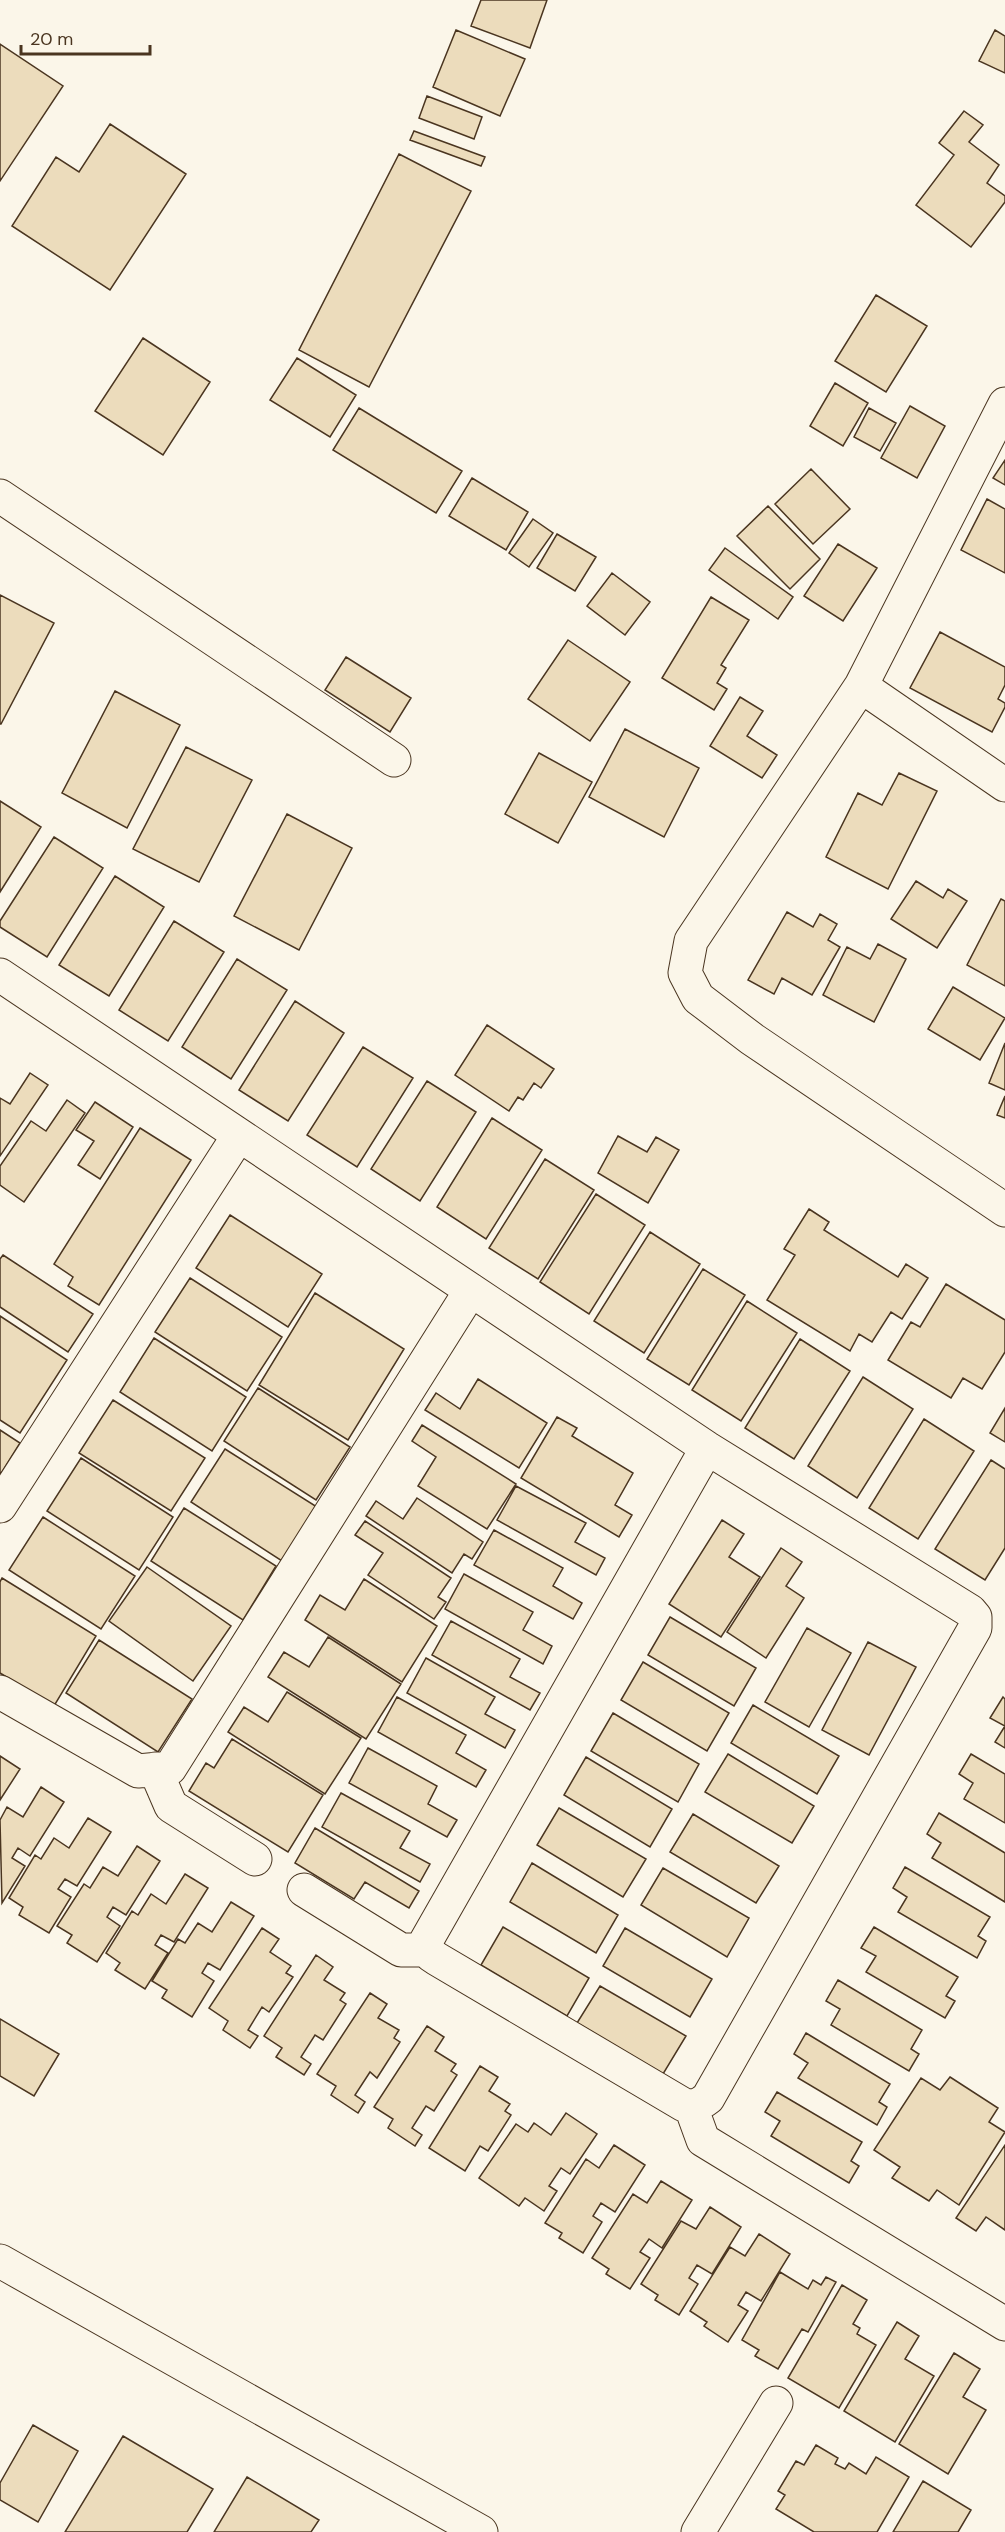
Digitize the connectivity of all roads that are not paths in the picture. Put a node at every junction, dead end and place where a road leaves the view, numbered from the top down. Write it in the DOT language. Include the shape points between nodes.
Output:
graph roads {
  1 [pos="1005,404"];
  2 [pos="0,496"];
  3 [pos="861,686"];
  4 [pos="394,759"];
  5 [pos="1005,785"];
  6 [pos="0,975"];
  7 [pos="239,1135"];
  8 [pos="1005,1210"];
  9 [pos="471,1290"];
  10 [pos="707,1448"];
  11 [pos="0,1506"];
  12 [pos="0,1692"];
  13 [pos="155,1769"];
  14 [pos="255,1859"];
  15 [pos="304,1890"];
  16 [pos="427,1950"];
  17 [pos="691,2107"];
  18 [pos="0,2261"];
  19 [pos="1005,2324"];
  20 [pos="776,2403"];
  21 [pos="482,2532"];
  22 [pos="698,2532"];
  1 -- 3 [label="street"];
  2 -- 4 [label="street"];
  3 -- 5 [label="street"];
  3 -- 8 [label="street" via="691,941 685,973 698,998 752,1039"];
  6 -- 7 [label="street"];
  7 -- 9 [label="street"];
  7 -- 11 [label="street"];
  9 -- 10 [label="street"];
  9 -- 13 [label="street" via="170,1768"];
  10 -- 16 [label="street" via="425,1944"];
  10 -- 17 [label="street" via="970,1611 977,1623 708,2098"];
  12 -- 13 [label="street" via="138,1771"];
  13 -- 14 [label="street" via="171,1806"];
  15 -- 16 [label="street" via="401,1950"];
  16 -- 17 [label="street" via="436,1959"];
  17 -- 19 [label="street" via="703,2140"];
  18 -- 21 [label="street"];
  20 -- 22 [label="street"];
}
